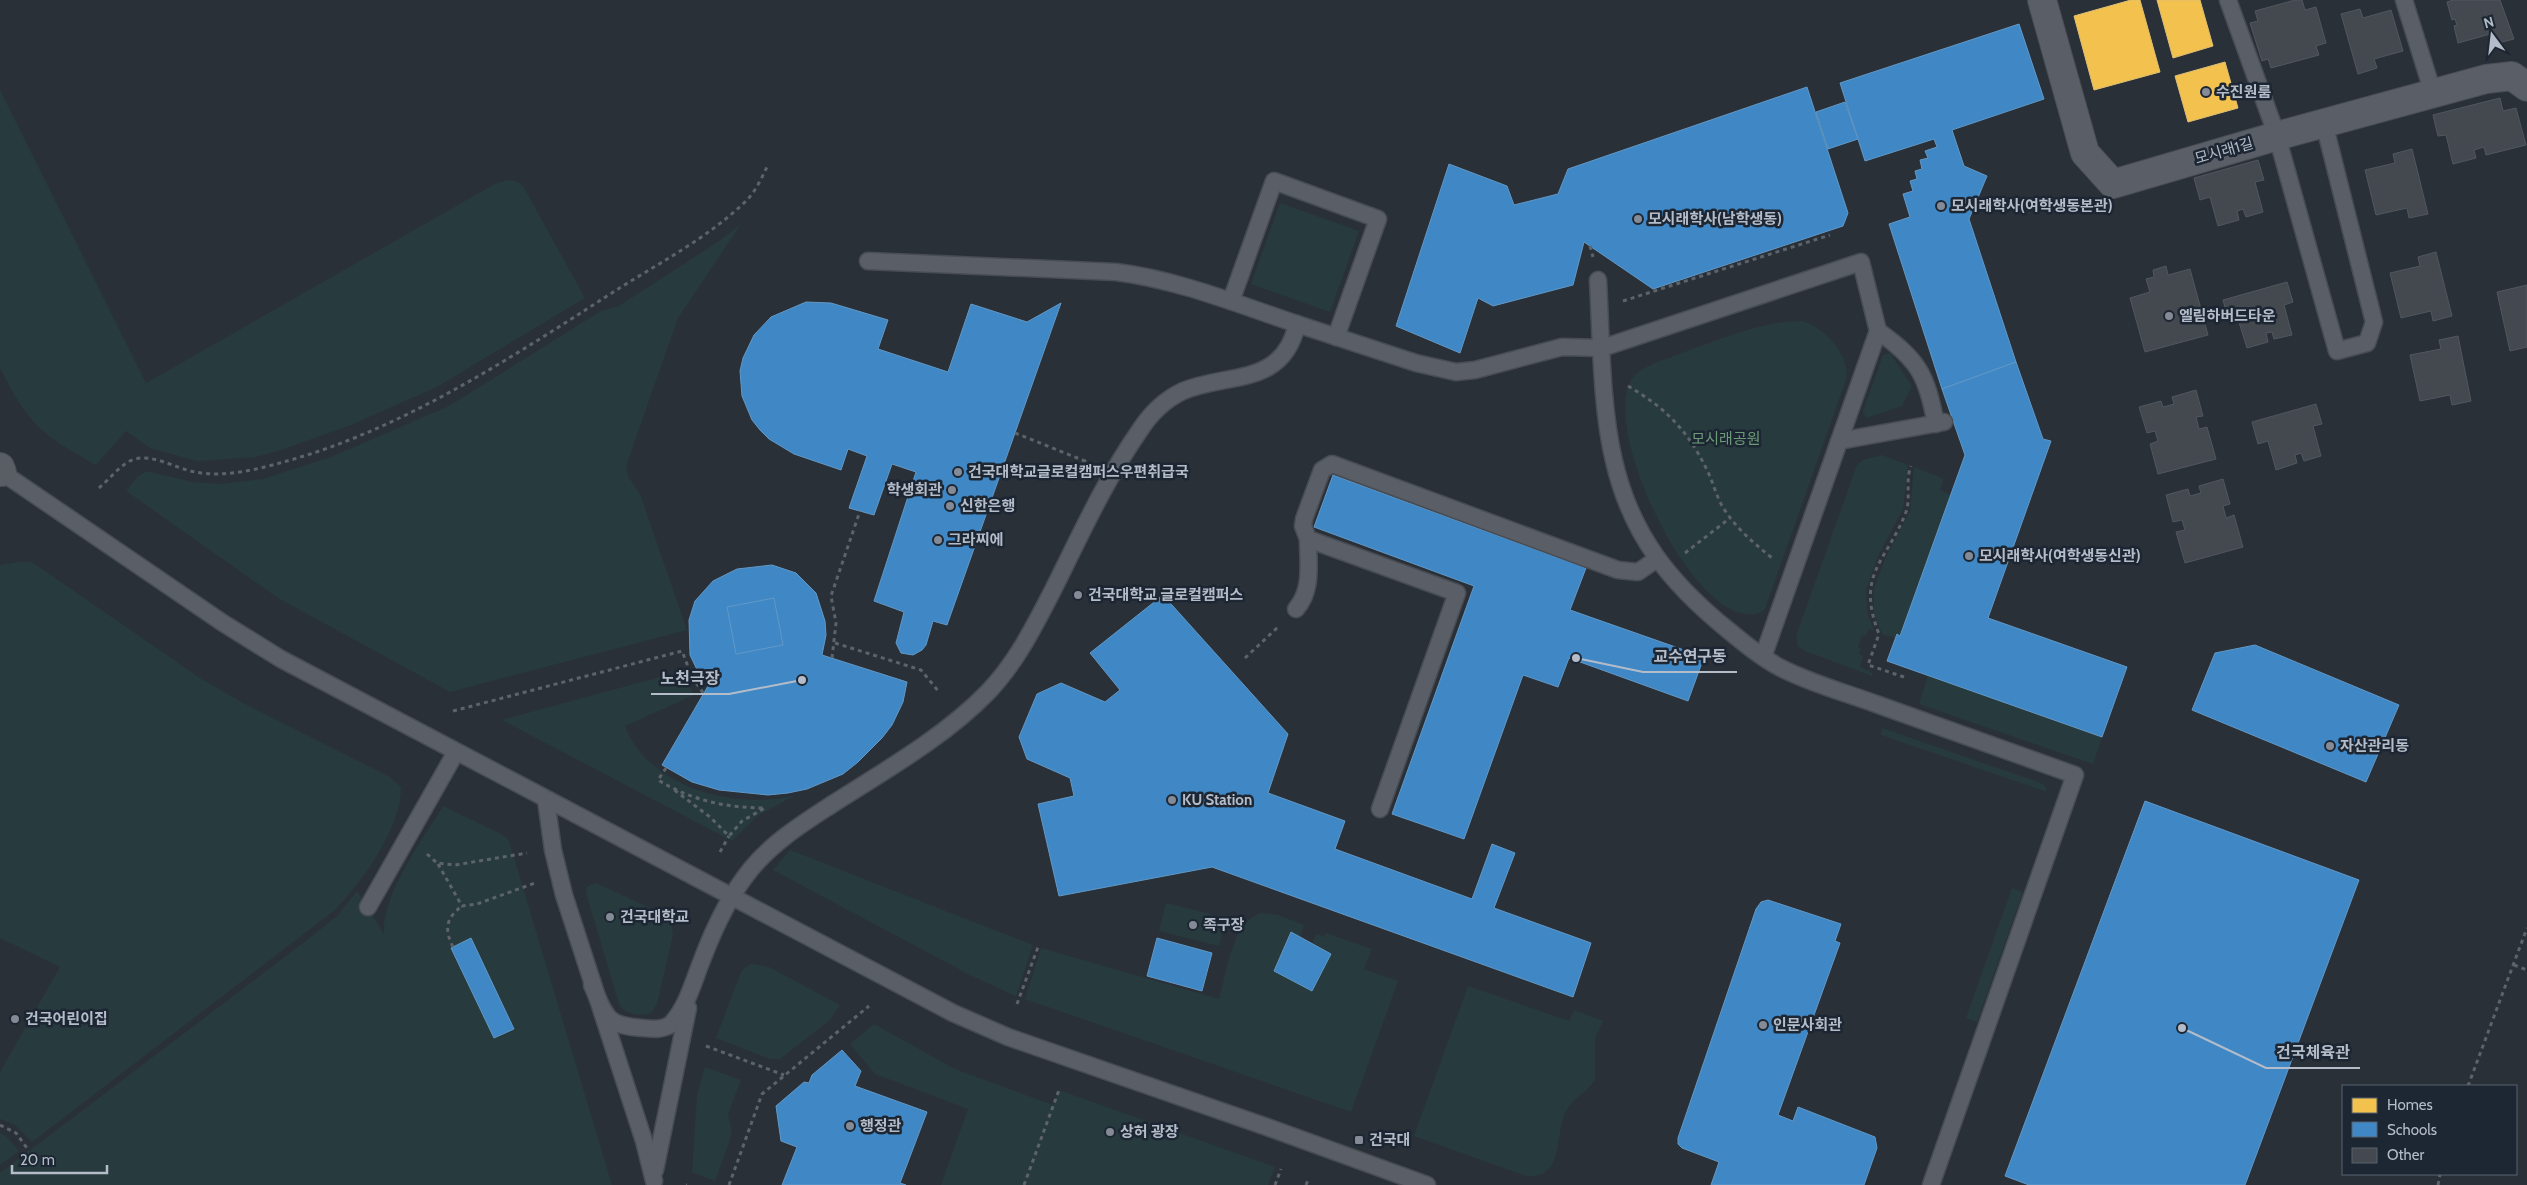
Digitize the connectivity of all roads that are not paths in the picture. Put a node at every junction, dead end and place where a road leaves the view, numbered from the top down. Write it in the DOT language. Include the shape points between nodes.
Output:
graph roads {
  1 [pos="2042,0"];
  2 [pos="2228,0"];
  3 [pos="2404,0"];
  4 [pos="2527,86"];
  5 [pos="2432,93"];
  6 [pos="2324,123"];
  7 [pos="2277,136"];
  8 [pos="868,261"];
  9 [pos="1598,280"];
  10 [pos="1231,301"];
  11 [pos="1296,324"];
  12 [pos="1878,331"];
  13 [pos="1336,337"];
  14 [pos="1602,348"];
  15 [pos="1839,441"];
  16 [pos="0,471"];
  17 [pos="1308,539"];
  18 [pos="1661,564"];
  19 [pos="1296,610"];
  20 [pos="1763,657"];
  21 [pos="456,752"];
  22 [pos="546,800"];
  23 [pos="1380,809"];
  24 [pos="732,897"];
  25 [pos="368,907"];
  26 [pos="694,981"];
  27 [pos="592,985"];
  28 [pos="654,1183"];
  29 [pos="1427,1185"];
  30 [pos="1931,1185"];
  1 -- 7 [label="street, 모시래1길" via="2085,153 2113,184"];
  2 -- 7 [label="lane"];
  3 -- 5 [label="lane"];
  4 -- 5 [label="street, 모시래1길" via="2512,76 2486,78"];
  5 -- 6 [label="street, 모시래1길"];
  6 -- 7 [label="street, 모시래1길"];
  6 -- 7 [label="lane" via="2374,322 2367,343 2337,351"];
  8 -- 10 [label="lane" via="1116,272 1168,280"];
  9 -- 14 [label="lane"];
  10 -- 11 [label="lane"];
  10 -- 13 [label="lane" via="1274,182 1378,219"];
  11 -- 13 [label="lane"];
  11 -- 24 [label="lane" via="1290,346 1278,361 1252,374 1184,391 1152,413 1118,463 1025,645 1005,673 941,733 786,835 752,868"];
  12 -- 14 [label="lane" via="1861,262"];
  12 -- 15 [label="lane"];
  12 -- 15 [label="lane" via="1903,349 1920,369 1940,423"];
  13 -- 14 [label="lane" via="1416,363 1456,372 1562,347"];
  14 -- 18 [label="lane" via="1614,461 1636,521"];
  15 -- 20 [label="lane"];
  16 -- 21 [label="lane" via="251,642"];
  17 -- 18 [label="lane" via="1304,519 1322,470 1332,464 1618,570 1638,572"];
  17 -- 19 [label="lane" via="1308,588"];
  17 -- 23 [label="lane" via="1457,593"];
  18 -- 20 [label="lane" via="1697,604"];
  20 -- 30 [label="lane" via="1799,676 2075,775"];
  21 -- 22 [label="lane"];
  21 -- 25 [label="lane"];
  22 -- 24 [label="lane"];
  22 -- 27 [label="lane" via="560,882"];
  24 -- 26 [label="lane" via="715,928"];
  24 -- 29 [label="lane" via="981,1026"];
  26 -- 27 [label="lane" via="675,1020 664,1029 615,1024"];
  26 -- 28 [label="lane" via="658,1144"];
  27 -- 28 [label="lane" via="644,1141"];
}
